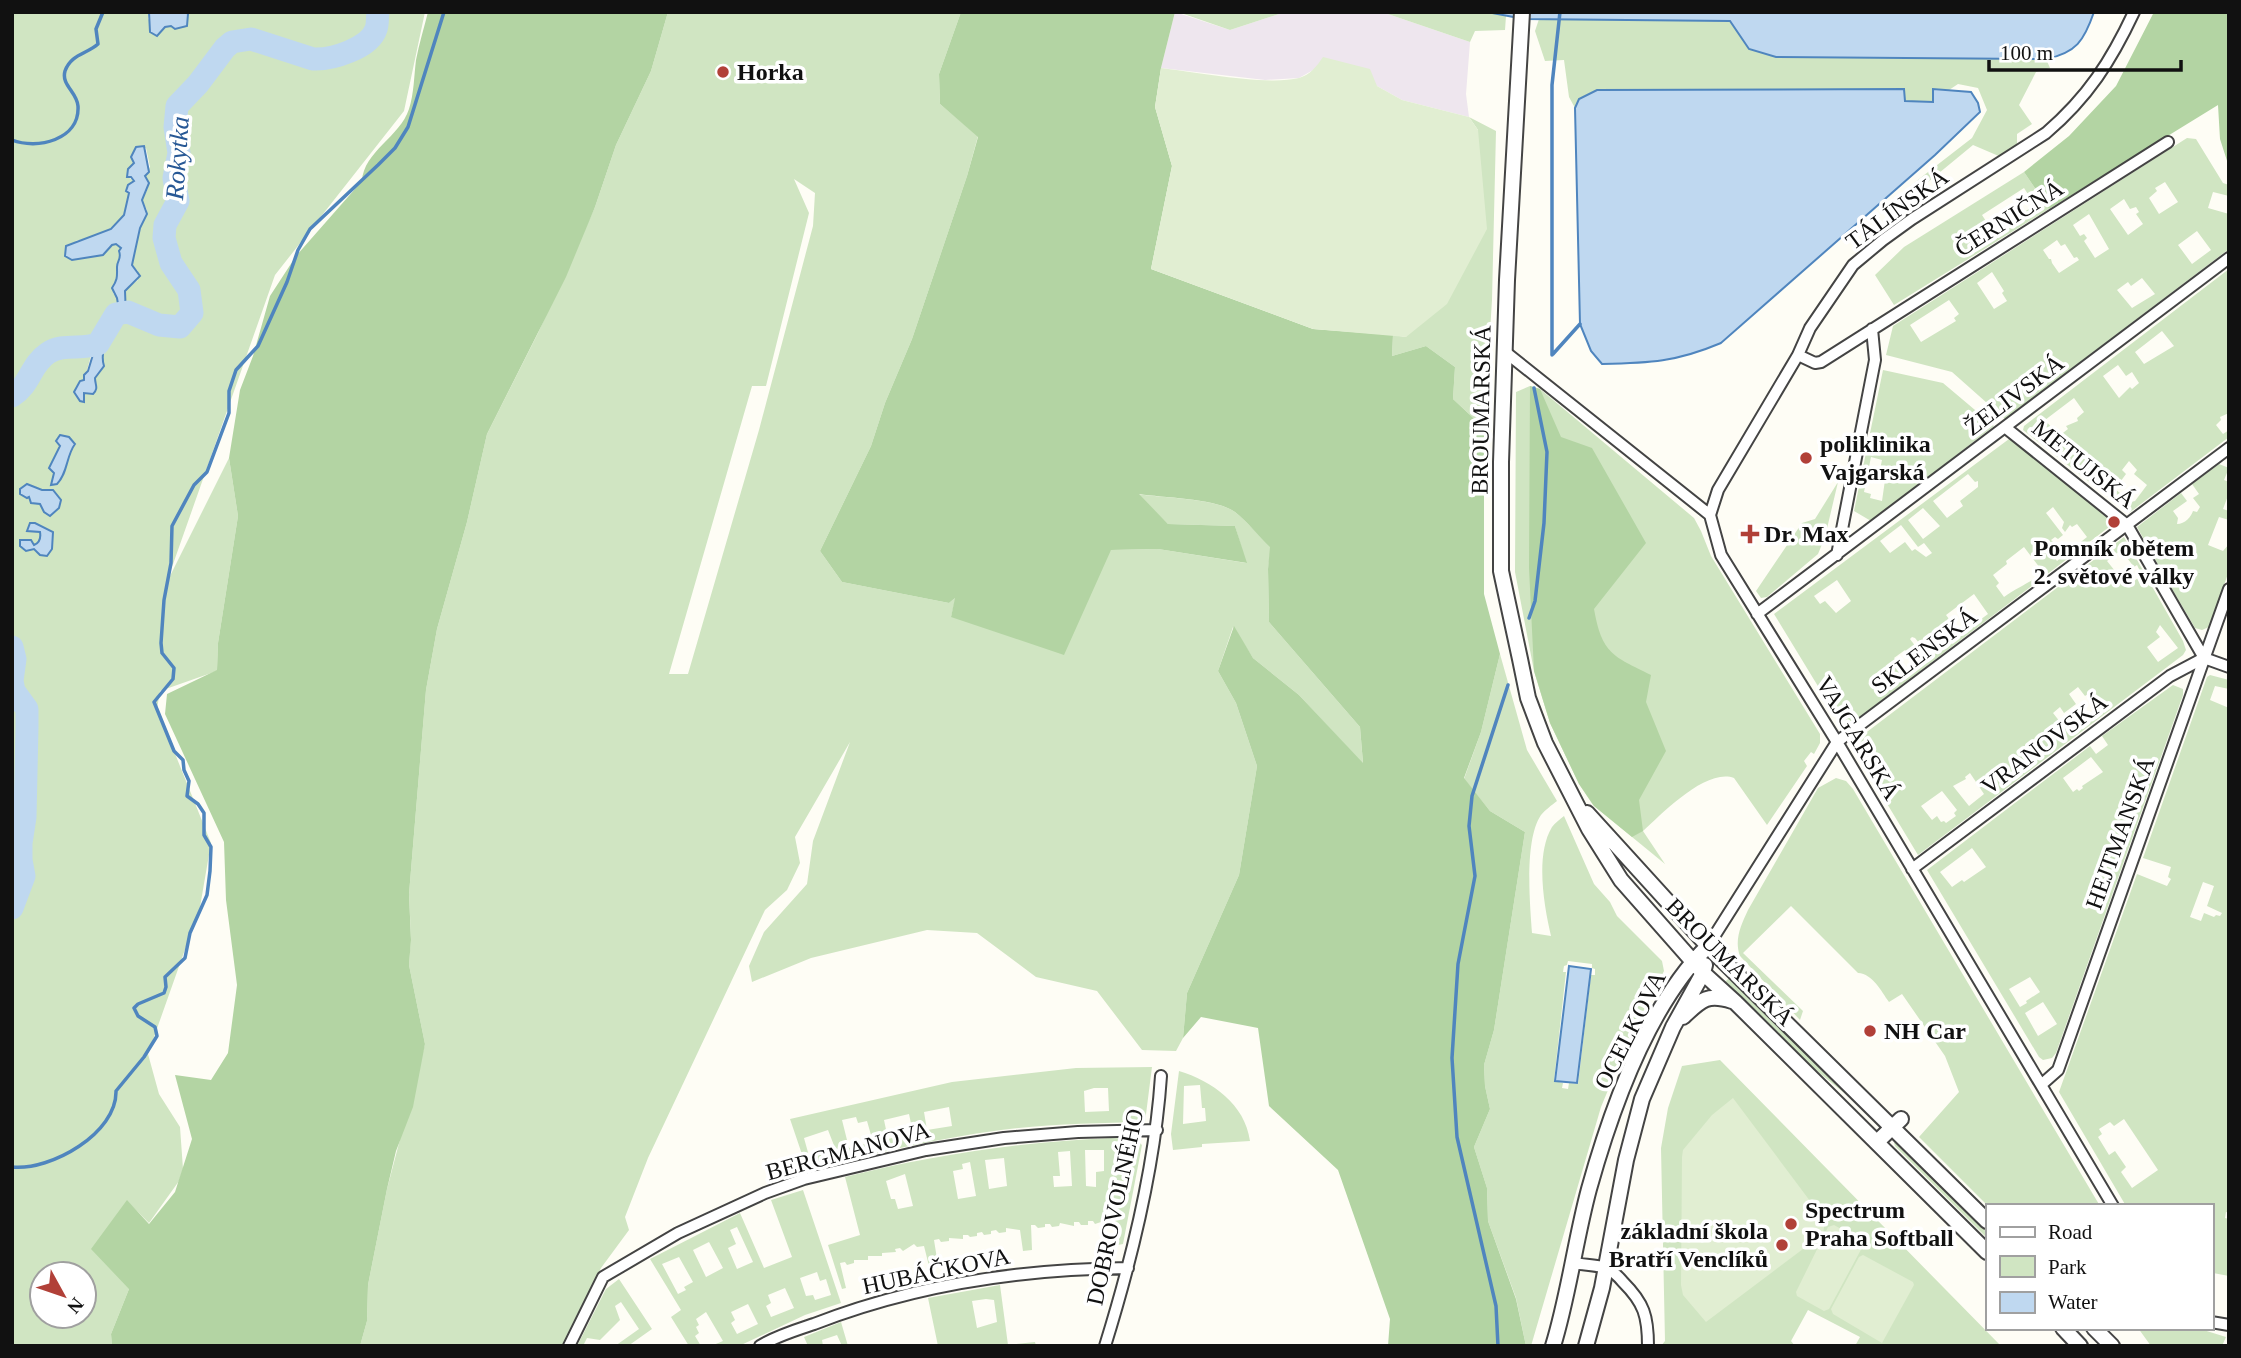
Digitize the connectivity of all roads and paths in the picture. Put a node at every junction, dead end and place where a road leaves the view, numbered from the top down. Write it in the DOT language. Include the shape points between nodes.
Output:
graph roads {
  1 [pos="1522,12"];
  2 [pos="2134,12"];
  3 [pos="2168,142"];
  4 [pos="2229,258"];
  5 [pos="1872,329"];
  6 [pos="1504,351"];
  7 [pos="1798,355"];
  8 [pos="2006,428"];
  9 [pos="2229,448"];
  10 [pos="1710,516"];
  11 [pos="2127,525"];
  12 [pos="1837,555"];
  13 [pos="2229,589"];
  14 [pos="1757,614"];
  15 [pos="2204,658"];
  16 [pos="2229,667"];
  17 [pos="1837,742"];
  18 [pos="1572,797"];
  19 [pos="1912,869"];
  20 [pos="1708,946"];
  21 [pos="1698,967"];
  22 [pos="1737,1003"];
  23 [pos="1672,1027"];
  24 [pos="1161,1076"];
  25 [pos="2042,1085"];
  26 [pos="1897,1123"];
  27 [pos="1157,1130"];
  28 [pos="1877,1142"];
  29 [pos="2112,1204"];
  30 [pos="1986,1221"];
  31 [pos="1986,1251"];
  32 [pos="1573,1263"];
  33 [pos="1128,1268"];
  34 [pos="1606,1268"];
  35 [pos="2065,1330"];
  36 [pos="2096,1330"];
  37 [pos="569,1346"];
  38 [pos="760,1346"];
  39 [pos="1105,1346"];
  40 [pos="1553,1346"];
  41 [pos="1586,1346"];
  42 [pos="1648,1346"];
  43 [pos="2080,1346"];
  44 [pos="2112,1346"];
  1 -- 6 [label="street, BROUMARSKÁ"];
  2 -- 7 [label="street, TÁLÍNSKÁ" via="2096,83 2069,114 1853,265 1810,328"];
  3 -- 5 [label="street, ČERNIČNÁ"];
  4 -- 8 [label="street, ŽELIVSKÁ"];
  5 -- 7 [label="street, ČERNIČNÁ" via="1821,362"];
  5 -- 12 [label="street" via="1875,360"];
  6 -- 10 [label="street"];
  6 -- 18 [label="street, BROUMARSKÁ" via="1502,572 1528,698"];
  7 -- 10 [label="street, TÁLÍNSKÁ" via="1718,490"];
  8 -- 11 [label="street, METUJSKÁ"];
  8 -- 12 [label="street, ŽELIVSKÁ"];
  9 -- 11 [label="street, SKLENSKÁ"];
  10 -- 14 [label="street, VAJGARSKÁ" via="1721,555"];
  11 -- 15 [label="street, METUJSKÁ"];
  11 -- 17 [label="street, SKLENSKÁ"];
  12 -- 14 [label="street, ŽELIVSKÁ"];
  13 -- 15 [label="street, HEJTMANSKÁ"];
  14 -- 17 [label="street, VAJGARSKÁ"];
  15 -- 16 [label="street"];
  15 -- 19 [label="street, VRANOVSKÁ" via="2169,676"];
  15 -- 25 [label="street, HEJTMANSKÁ" via="2058,1070"];
  17 -- 19 [label="street, VAJGARSKÁ"];
  17 -- 20 [label="street, SKLENSKÁ"];
  18 -- 20 [label="street, BROUMARSKÁ"];
  18 -- 21 [label="street, BROUMARSKÁ" via="1620,880"];
  19 -- 25 [label="street, VAJGARSKÁ"];
  20 -- 21 [label="street, OCELKOVA"];
  20 -- 26 [label="street, BROUMARSKÁ"];
  21 -- 22 [label="street, BROUMARSKÁ"];
  21 -- 23 [label="street, OCELKOVA"];
  21 -- 32 [label="street, OCELKOVA" via="1679,979 1650,1028 1615,1110 1589,1190"];
  22 -- 23 [label="street" via="1716,996 1705,999"];
  22 -- 28 [label="street, BROUMARSKÁ"];
  23 -- 34 [label="street, OCELKOVA" via="1642,1100"];
  24 -- 27 [label="street, DOBROVOLNÉHO"];
  25 -- 29 [label="street, VAJGARSKÁ"];
  26 -- 28 [label="street"];
  26 -- 30 [label="street, BROUMARSKÁ"];
  27 -- 33 [label="street, DOBROVOLNÉHO"];
  27 -- 37 [label="street, BERGMANOVA" via="1003,1138 926,1150 765,1193 678,1233 603,1277"];
  28 -- 31 [label="street, BROUMARSKÁ"];
  32 -- 34 [label="street"];
  32 -- 40 [label="street, OCELKOVA"];
  33 -- 38 [label="street, HUBÁČKOVA" via="1072,1269 926,1290 846,1311"];
  33 -- 39 [label="street, DOBROVOLNÉHO"];
  34 -- 41 [label="street, OCELKOVA"];
  34 -- 42 [label="street" via="1643,1306"];
  35 -- 43 [label="street"];
  36 -- 44 [label="street"];
}
